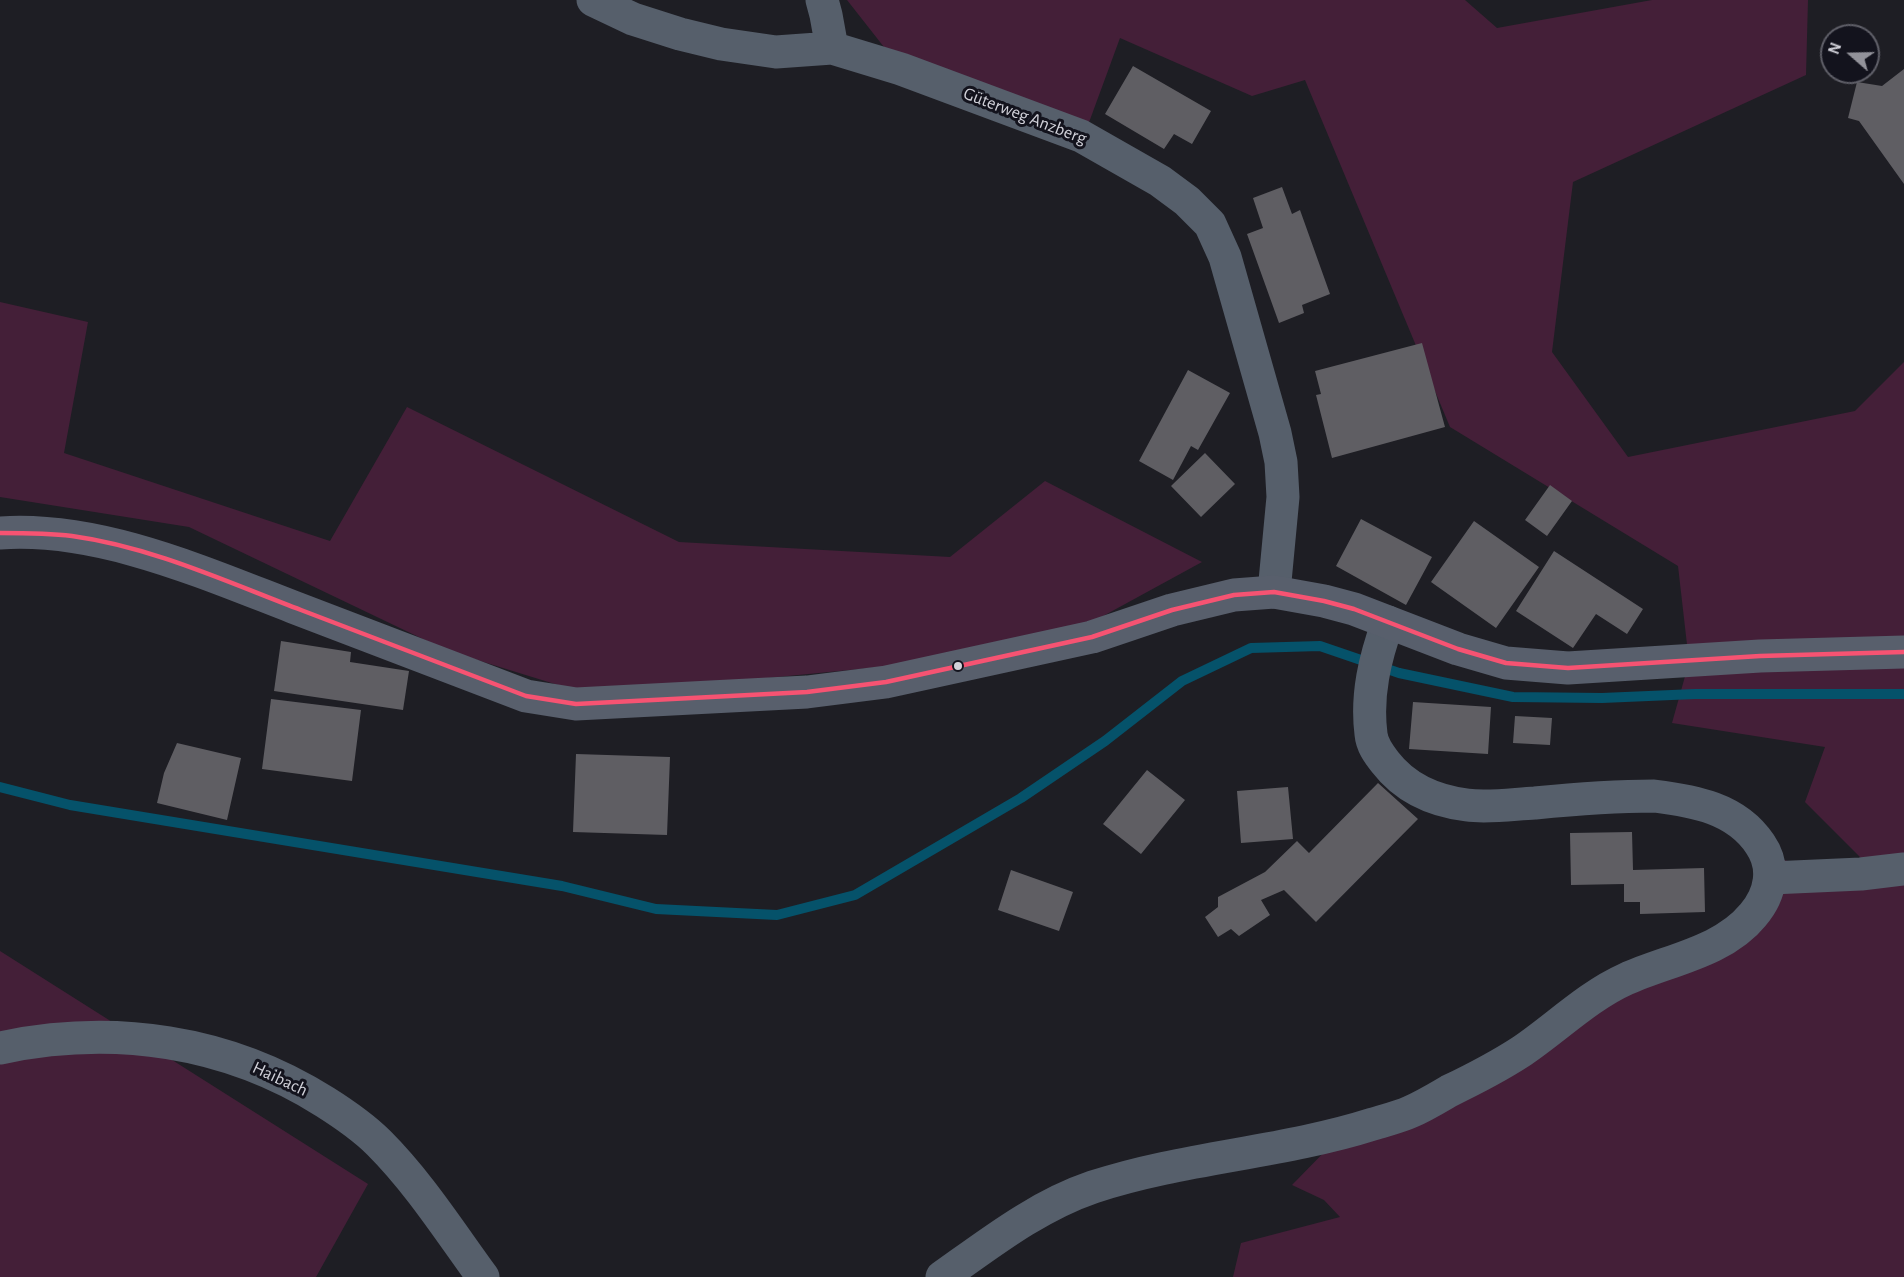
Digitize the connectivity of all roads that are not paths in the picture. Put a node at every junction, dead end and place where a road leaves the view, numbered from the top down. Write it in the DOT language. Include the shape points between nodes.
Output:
graph roads {
  1 [pos="593,0"];
  2 [pos="822,0"];
  3 [pos="832,48"];
  4 [pos="0,533"];
  5 [pos="1274,592"];
  6 [pos="1380,649"];
  7 [pos="1904,652"];
  8 [pos="1904,868"];
  9 [pos="1771,878"];
  10 [pos="0,1048"];
  11 [pos="483,1277"];
  12 [pos="942,1277"];
  1 -- 3 [label="street, Güterweg Anzberg" via="633,19 721,44 776,52"];
  2 -- 3 [label="street"];
  3 -- 5 [label="street, Güterweg Anzberg" via="901,69 1081,136 1160,181 1210,224 1225,257 1281,462 1283,497"];
  4 -- 5 [label="main road" via="88,538 157,557 526,696 576,704 807,692 886,682 1092,638 1172,610 1234,595"];
  5 -- 6 [label="main road" via="1354,609"];
  6 -- 7 [label="main road" via="1458,649 1506,663 1568,669 1760,656"];
  6 -- 9 [label="street" via="1370,689 1371,735 1377,752 1411,788 1468,806 1613,796 1683,799 1722,811 1745,825 1764,850"];
  8 -- 9 [label="street"];
  9 -- 12 [label="street" via="1755,914 1739,929 1713,945 1623,981 1521,1051 1410,1112 1343,1134 1144,1172 1092,1188 1047,1206"];
  10 -- 11 [label="street, Haibach" via="57,1039 143,1038 191,1046 278,1075 348,1117 379,1142 406,1172"];
}
